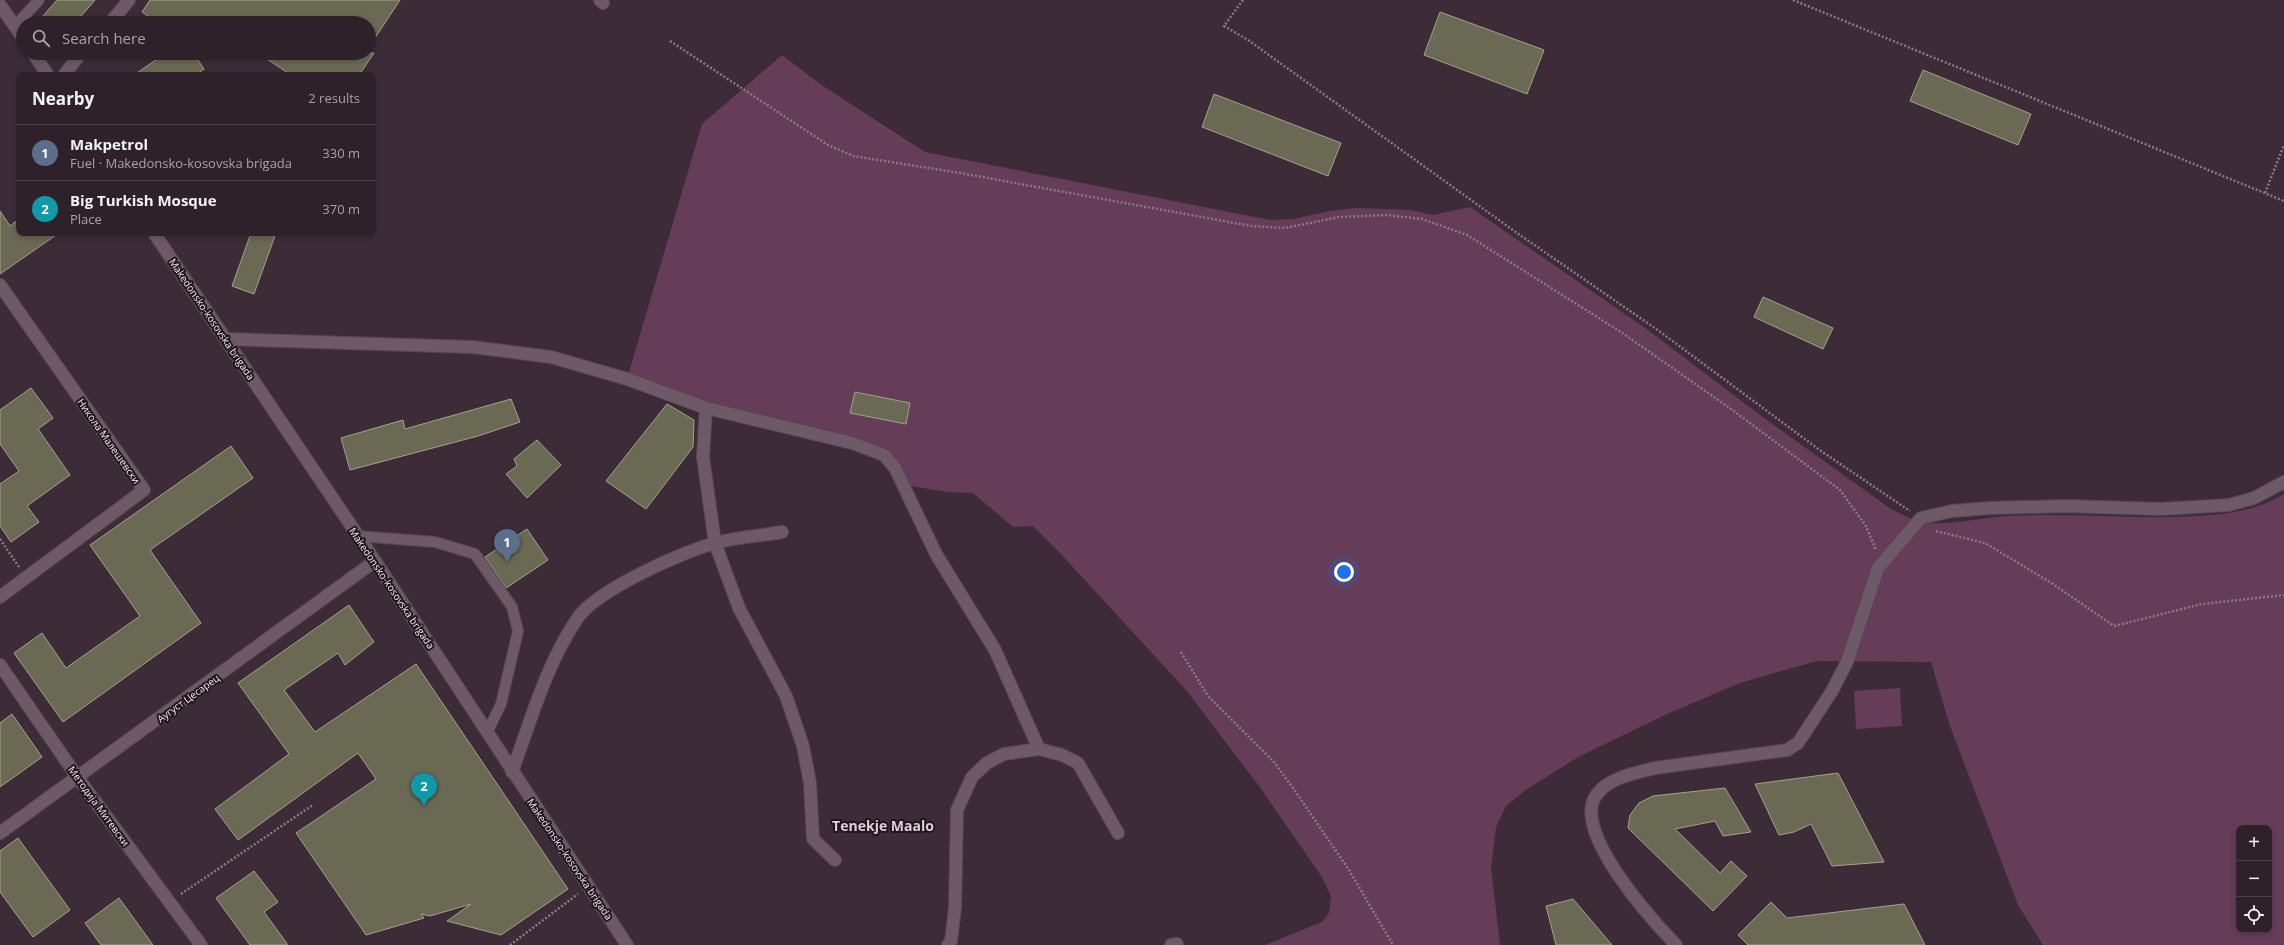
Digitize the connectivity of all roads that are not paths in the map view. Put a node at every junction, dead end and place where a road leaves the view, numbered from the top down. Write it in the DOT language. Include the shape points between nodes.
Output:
graph roads {
  1 [pos="39,0"];
  2 [pos="129,0"];
  3 [pos="0,5"];
  4 [pos="24,16"];
  5 [pos="116,16"];
  6 [pos="15,26"];
  7 [pos="38,60"];
  8 [pos="76,60"];
  9 [pos="46,72"];
  10 [pos="66,72"];
  11 [pos="156,236"];
  12 [pos="0,285"];
  13 [pos="227,339"];
  14 [pos="706,408"];
  15 [pos="2284,482"];
  16 [pos="782,532"];
  17 [pos="357,536"];
  18 [pos="715,543"];
  19 [pos="375,560"];
  20 [pos="0,597"];
  21 [pos="0,665"];
  22 [pos="487,733"];
  23 [pos="1039,749"];
  24 [pos="512,772"];
  25 [pos="78,778"];
  26 [pos="0,833"];
  27 [pos="1118,833"];
  28 [pos="835,860"];
  29 [pos="201,945"];
  30 [pos="627,945"];
  31 [pos="948,945"];
  32 [pos="1676,945"];
  1 -- 4 [label="lane"];
  2 -- 5 [label="street"];
  3 -- 6 [label="street"];
  7 -- 9 [label="street"];
  8 -- 10 [label="street"];
  11 -- 13 [label="street, Makedonsko-kosovska brigada"];
  12 -- 20 [label="street, Никола Малешевски" via="144,490"];
  13 -- 14 [label="street" via="472,347 551,357 627,379"];
  13 -- 17 [label="street, Makedonsko-kosovska brigada"];
  14 -- 18 [label="street" via="703,457"];
  14 -- 23 [label="street" via="852,443 873,450 891,461 936,554 995,650"];
  15 -- 32 [label="street" via="2254,498 2229,505 2161,509 2065,506 1990,508 1952,511 1920,518 1878,568 1847,662 1832,691 1798,743 1787,750 1635,773 1607,785 1597,793 1591,803 1593,828 1613,867"];
  16 -- 18 [label="street"];
  17 -- 19 [label="street, Makedonsko-kosovska brigada"];
  17 -- 22 [label="lane" via="435,542 475,554 512,607 518,631 517,638 501,704"];
  18 -- 24 [label="street" via="656,566 604,593 577,618 549,670"];
  18 -- 28 [label="street" via="740,608 786,696 803,746 810,783 813,839"];
  19 -- 22 [label="street, Makedonsko-kosovska brigada"];
  19 -- 25 [label="street, Аугуст Цесарец"];
  21 -- 25 [label="street, Методија Митевски"];
  22 -- 24 [label="street, Makedonsko-kosovska brigada"];
  23 -- 27 [label="street" via="1062,755 1078,763"];
  23 -- 31 [label="street" via="1004,754 987,763 972,777 957,810 955,908 951,941"];
  24 -- 30 [label="street, Makedonsko-kosovska brigada"];
  25 -- 26 [label="street, Аугуст Цесарец"];
  25 -- 29 [label="street, Методија Митевски"];
}
